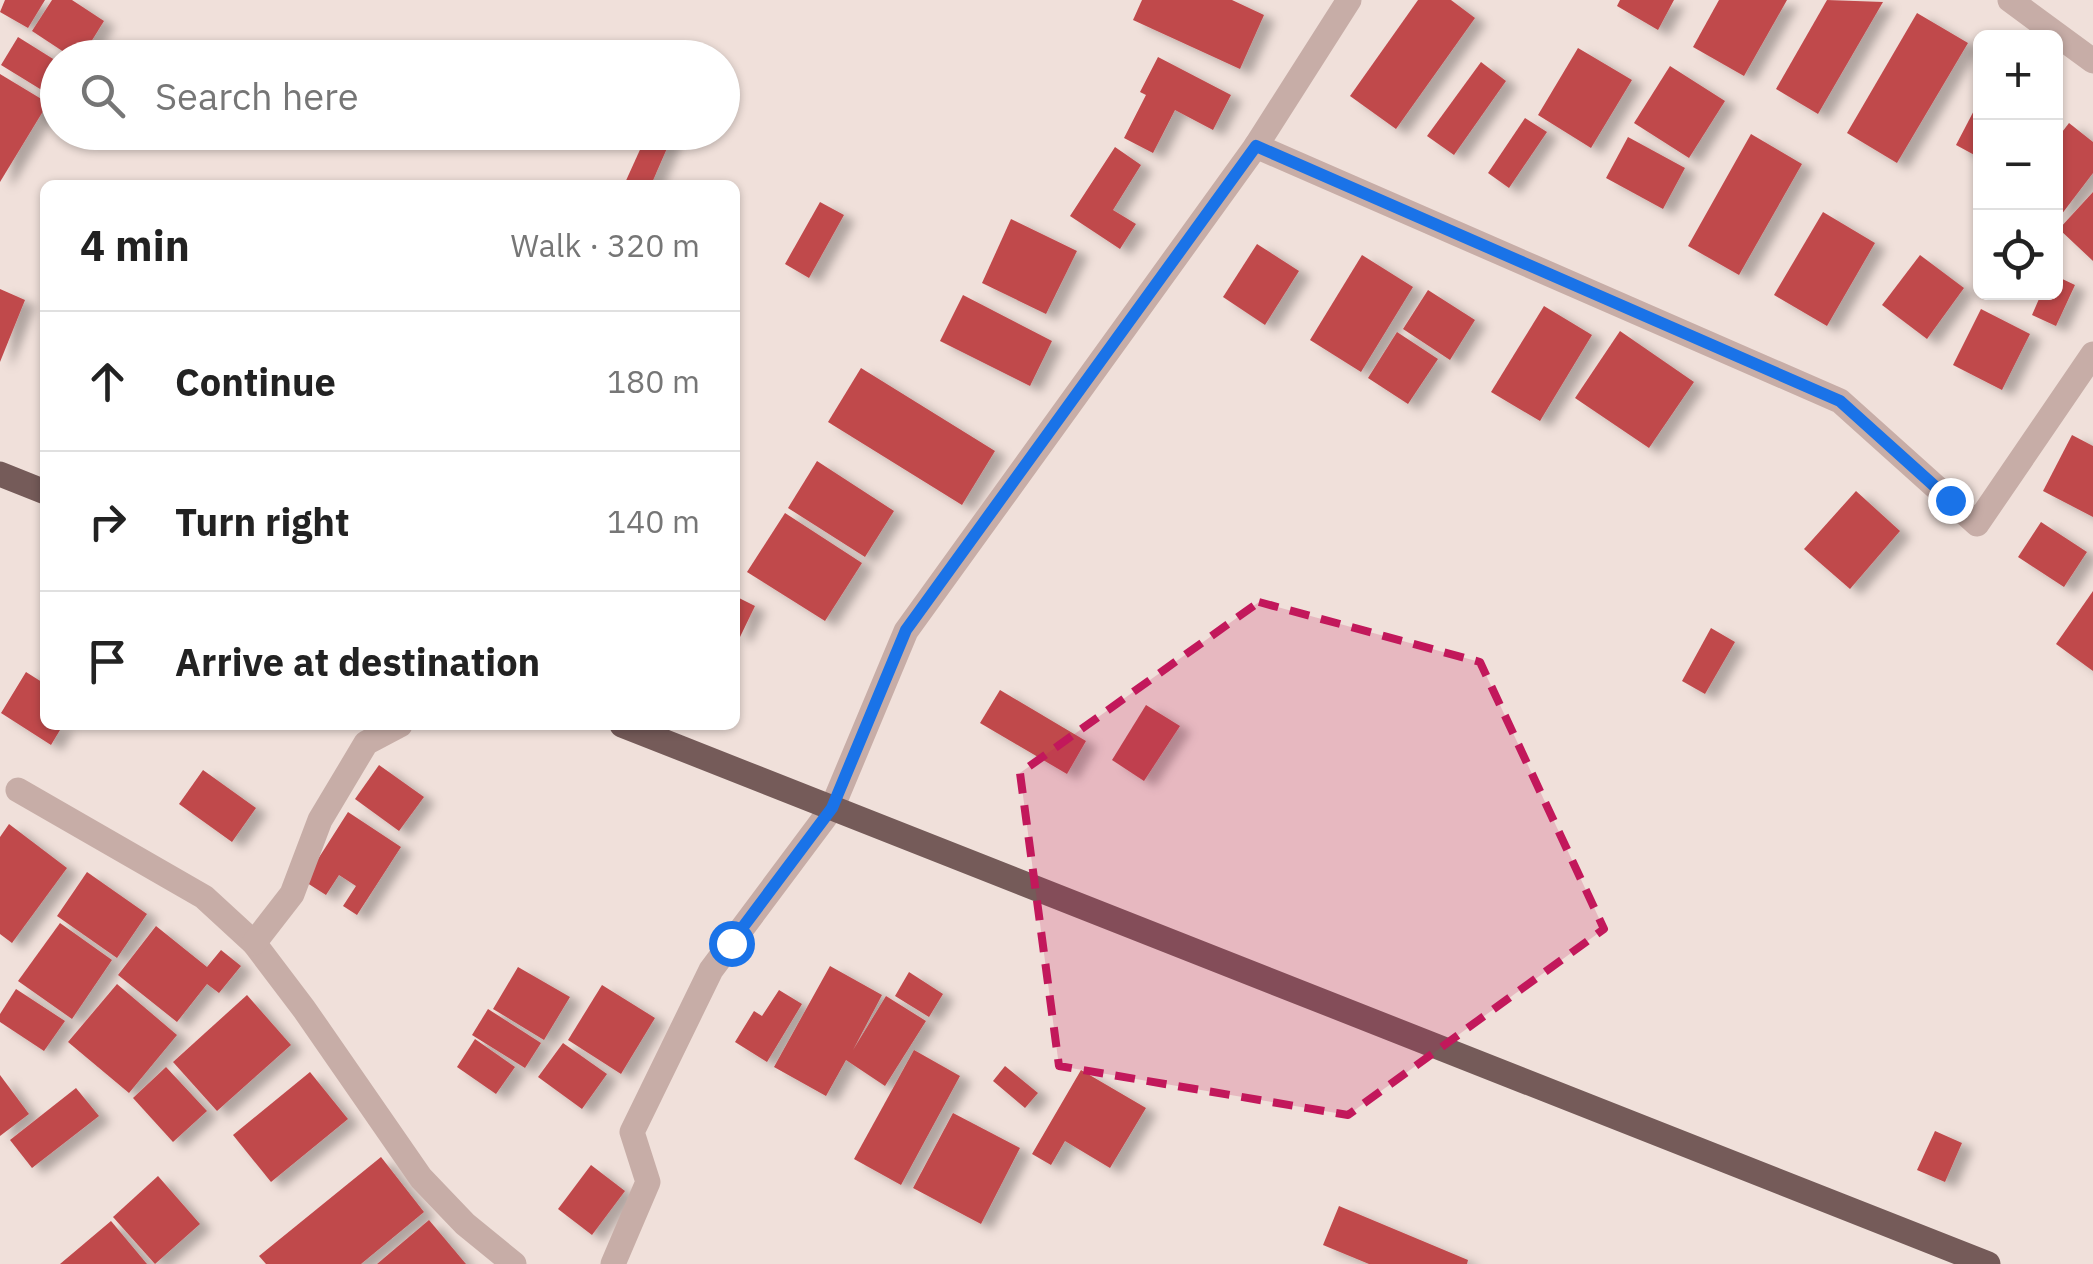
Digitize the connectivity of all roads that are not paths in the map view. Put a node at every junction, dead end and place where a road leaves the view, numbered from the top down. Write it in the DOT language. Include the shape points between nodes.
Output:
graph roads {
  1 [pos="1349,0"];
  2 [pos="2010,0"];
  3 [pos="2093,61"];
  4 [pos="1256,146"];
  5 [pos="2093,354"];
  6 [pos="0,474"];
  7 [pos="40,490"];
  8 [pos="391,730"];
  9 [pos="635,730"];
  10 [pos="18,790"];
  11 [pos="832,808"];
  12 [pos="254,944"];
  13 [pos="514,1264"];
  14 [pos="613,1264"];
  15 [pos="1985,1264"];
  1 -- 4 [label="street"];
  2 -- 3 [label="street"];
  4 -- 5 [label="street" via="1840,401 1977,524"];
  4 -- 11 [label="street" via="906,630"];
  6 -- 7 [label="main road"];
  8 -- 12 [label="street" via="366,743 320,820 292,894"];
  9 -- 11 [label="main road"];
  10 -- 12 [label="street" via="204,897"];
  11 -- 14 [label="street" via="710,970 632,1132 648,1182"];
  11 -- 15 [label="main road"];
  12 -- 13 [label="street" via="422,1178"];
}
